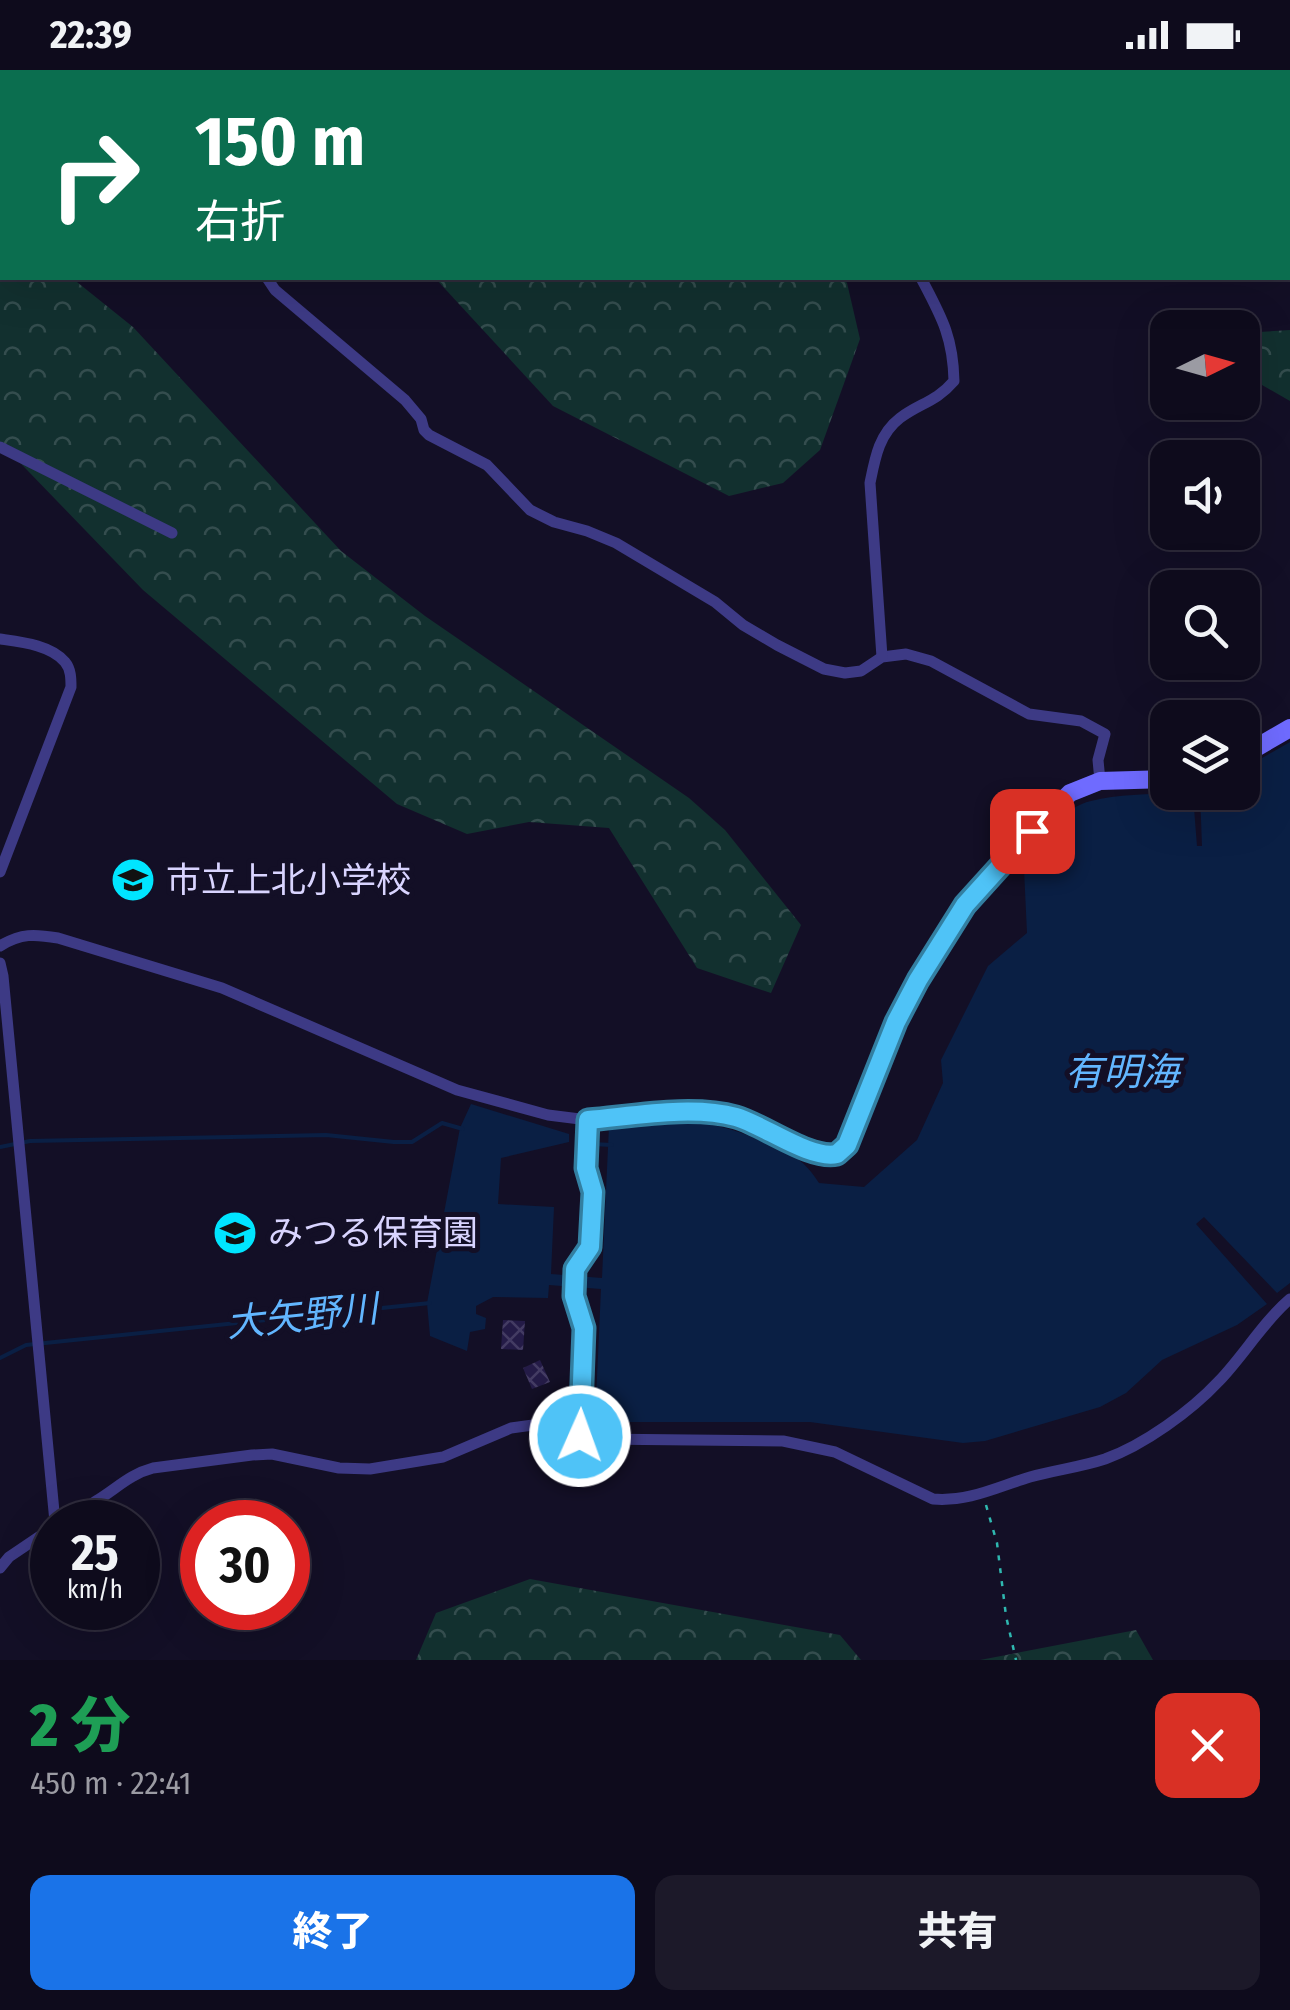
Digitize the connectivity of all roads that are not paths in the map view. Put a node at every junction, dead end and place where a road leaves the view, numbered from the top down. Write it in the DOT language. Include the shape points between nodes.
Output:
graph roads {
  1 [pos="268,280"];
  2 [pos="921,280"];
  3 [pos="0,447"];
  4 [pos="172,533"];
  5 [pos="0,638"];
  6 [pos="882,658"];
  7 [pos="1290,728"];
  8 [pos="1260,746"];
  9 [pos="1150,780"];
  10 [pos="1100,781"];
  11 [pos="0,872"];
  12 [pos="0,946"];
  13 [pos="0,963"];
  14 [pos="588,1120"];
  15 [pos="1290,1299"];
  16 [pos="580,1436"];
  17 [pos="54,1500"];
  18 [pos="99,1500"];
  19 [pos="30,1542"];
  20 [pos="0,1568"];
  1 -- 6 [label="street" via="405,400 429,435 487,466 530,510 616,543 824,669 861,672"];
  2 -- 6 [label="street" via="954,354 954,381 941,396 900,418 875,455 870,483"];
  3 -- 4 [label="street"];
  5 -- 11 [label="street" via="48,650 65,662 71,687"];
  6 -- 10 [label="street" via="906,654 931,661 1029,714 1082,721 1103,732"];
  7 -- 8 [label="street"];
  9 -- 10 [label="street"];
  10 -- 14 [label="street" via="1070,792 965,905 896,1022 847,1145 837,1154 821,1155 737,1117 700,1112"];
  12 -- 14 [label="street" via="30,934 58,938 222,988 457,1090"];
  13 -- 17 [label="street"];
  14 -- 16 [label="street" via="590,1247 575,1269 574,1289 584,1328"];
  15 -- 16 [label="street" via="1217,1384 1128,1450 952,1500 934,1499 835,1452 783,1441"];
  16 -- 18 [label="street" via="554,1426 510,1428 443,1456 370,1469 272,1454 153,1468"];
  19 -- 20 [label="street"];
}
